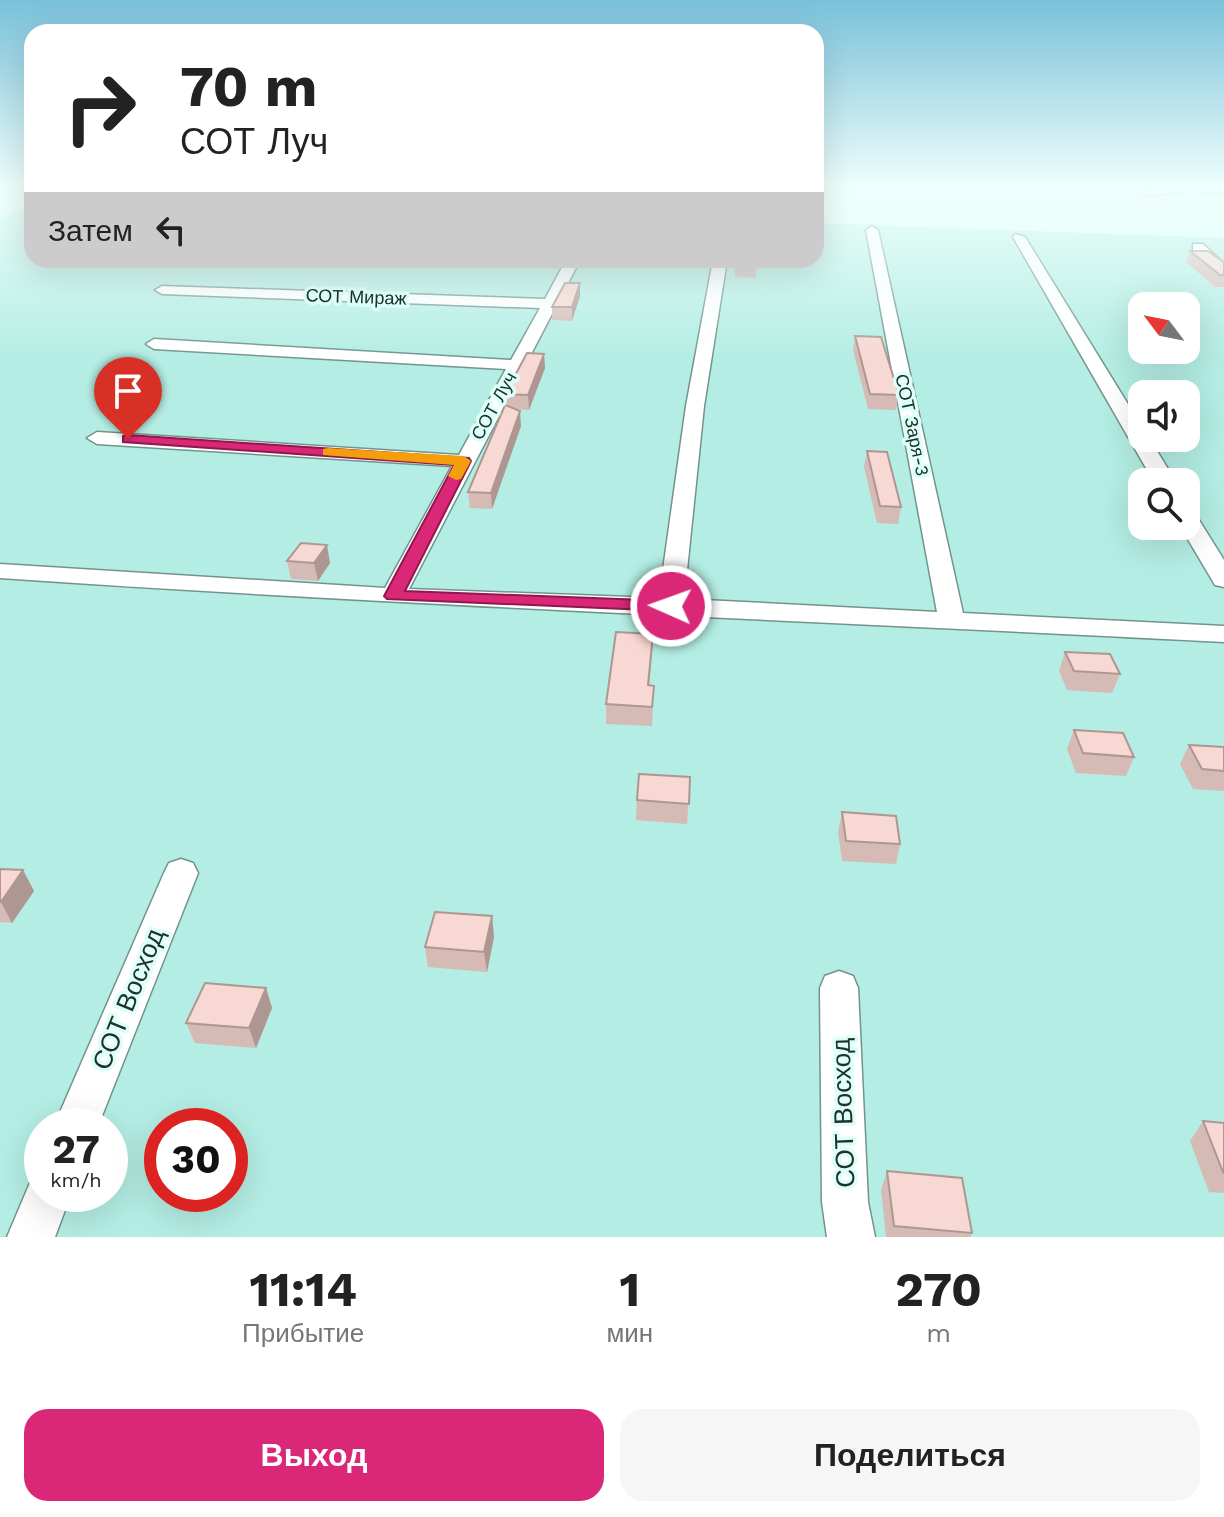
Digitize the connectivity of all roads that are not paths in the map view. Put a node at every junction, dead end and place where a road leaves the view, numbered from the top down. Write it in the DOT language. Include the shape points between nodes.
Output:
graph roads {
  1 [pos="875,246"];
  2 [pos="1024,246"];
  3 [pos="1198,247"];
  4 [pos="569,268"];
  5 [pos="719,268"];
  6 [pos="1224,271"];
  7 [pos="162,290"];
  8 [pos="550,304"];
  9 [pos="154,344"];
  10 [pos="517,365"];
  11 [pos="97,438"];
  12 [pos="464,461"];
  13 [pos="1157,468"];
  14 [pos="1200,540"];
  15 [pos="0,571"];
  16 [pos="1224,580"];
  17 [pos="393,596"];
  18 [pos="671,606"];
  19 [pos="952,620"];
  20 [pos="1224,634"];
  21 [pos="181,873"];
  22 [pos="839,988"];
  23 [pos="83,1108"];
  24 [pos="41,1212"];
  25 [pos="31,1237"];
  26 [pos="851,1237"];
  1 -- 19 [label="street, СОТ Заря-3"];
  2 -- 13 [label="street"];
  3 -- 6 [label="street"];
  4 -- 8 [label="street, СОТ Луч"];
  5 -- 18 [label="street" via="695,406"];
  7 -- 8 [label="street, СОТ Мираж"];
  8 -- 10 [label="street, СОТ Луч"];
  9 -- 10 [label="street"];
  10 -- 12 [label="street, СОТ Луч"];
  11 -- 12 [label="street"];
  12 -- 17 [label="street, СОТ Луч"];
  14 -- 16 [label="street"];
  15 -- 17 [label="street"];
  17 -- 18 [label="street"];
  18 -- 19 [label="street"];
  19 -- 20 [label="street"];
  21 -- 23 [label="street, СОТ Восход"];
  22 -- 26 [label="street, СОТ Восход" via="845,1202"];
  24 -- 25 [label="street"];
}
